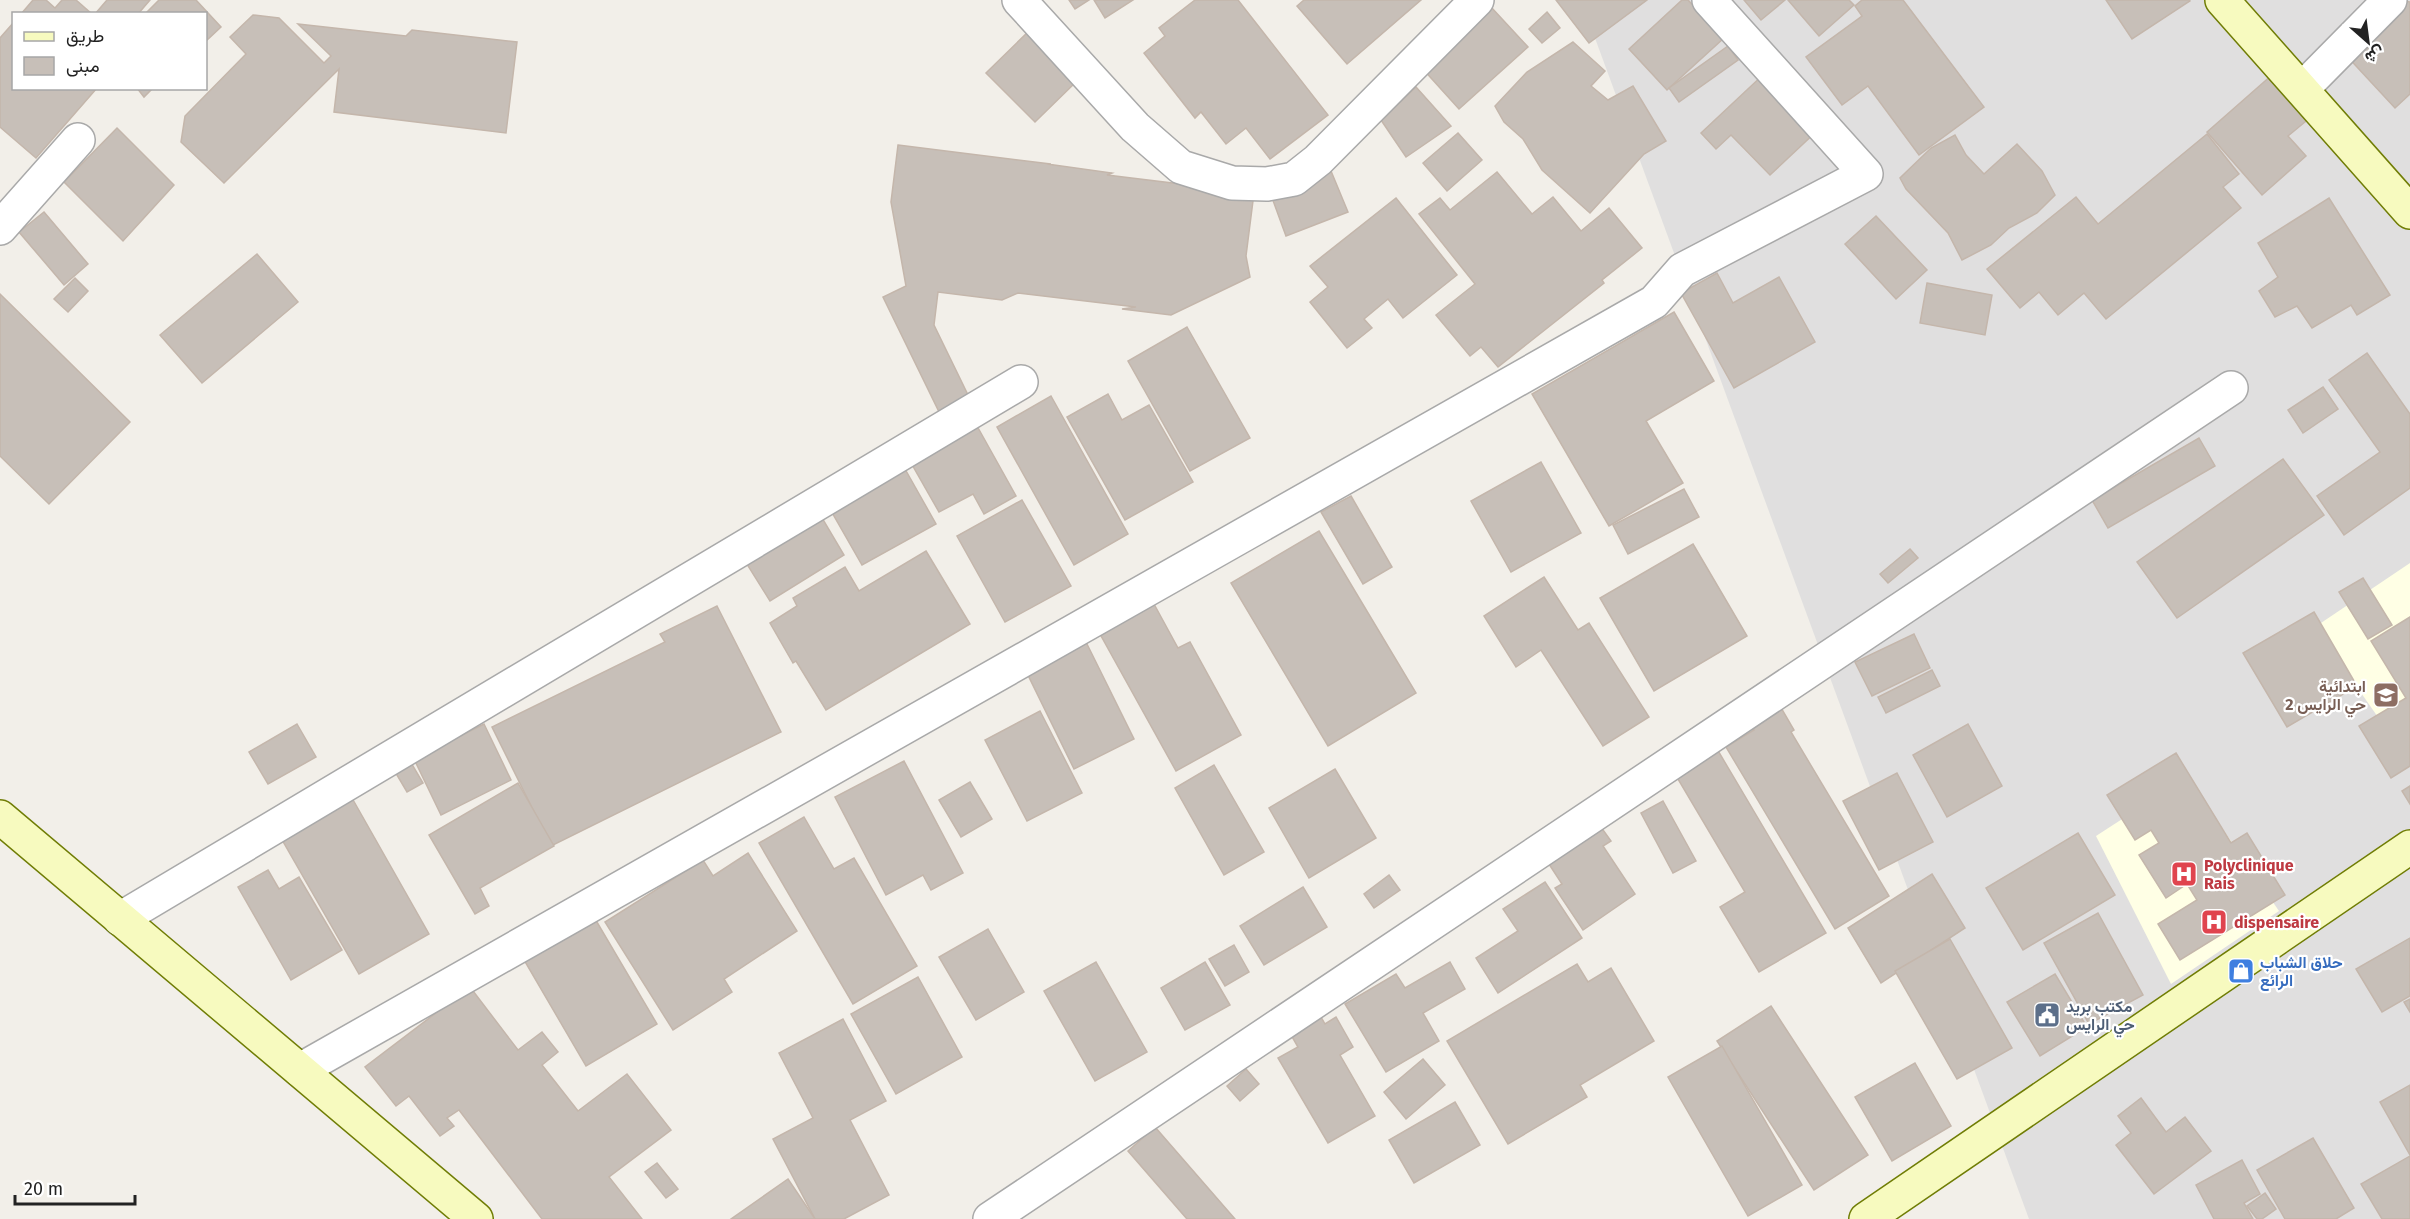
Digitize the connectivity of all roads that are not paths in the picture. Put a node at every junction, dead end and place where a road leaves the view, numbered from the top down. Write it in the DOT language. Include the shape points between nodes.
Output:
graph roads {
  1 [pos="1020,0"];
  2 [pos="1477,0"];
  3 [pos="1709,0"];
  4 [pos="2222,0"];
  5 [pos="2391,0"];
  6 [pos="2302,89"];
  7 [pos="78,140"];
  8 [pos="2410,212"];
  9 [pos="0,228"];
  10 [pos="1021,382"];
  11 [pos="2231,388"];
  12 [pos="0,817"];
  13 [pos="2410,847"];
  14 [pos="120,919"];
  15 [pos="300,1070"];
  16 [pos="476,1219"];
  17 [pos="990,1219"];
  18 [pos="1866,1219"];
  1 -- 2 [label="street" via="1135,127 1181,167 1232,183 1267,184 1294,178 1318,160"];
  3 -- 15 [label="street" via="1866,174 1682,270 1654,302"];
  4 -- 6 [label="street"];
  5 -- 6 [label="street"];
  6 -- 8 [label="street"];
  7 -- 9 [label="street"];
  10 -- 14 [label="street"];
  11 -- 17 [label="street"];
  12 -- 14 [label="street"];
  13 -- 18 [label="street"];
  14 -- 15 [label="street"];
  15 -- 16 [label="street"];
}
